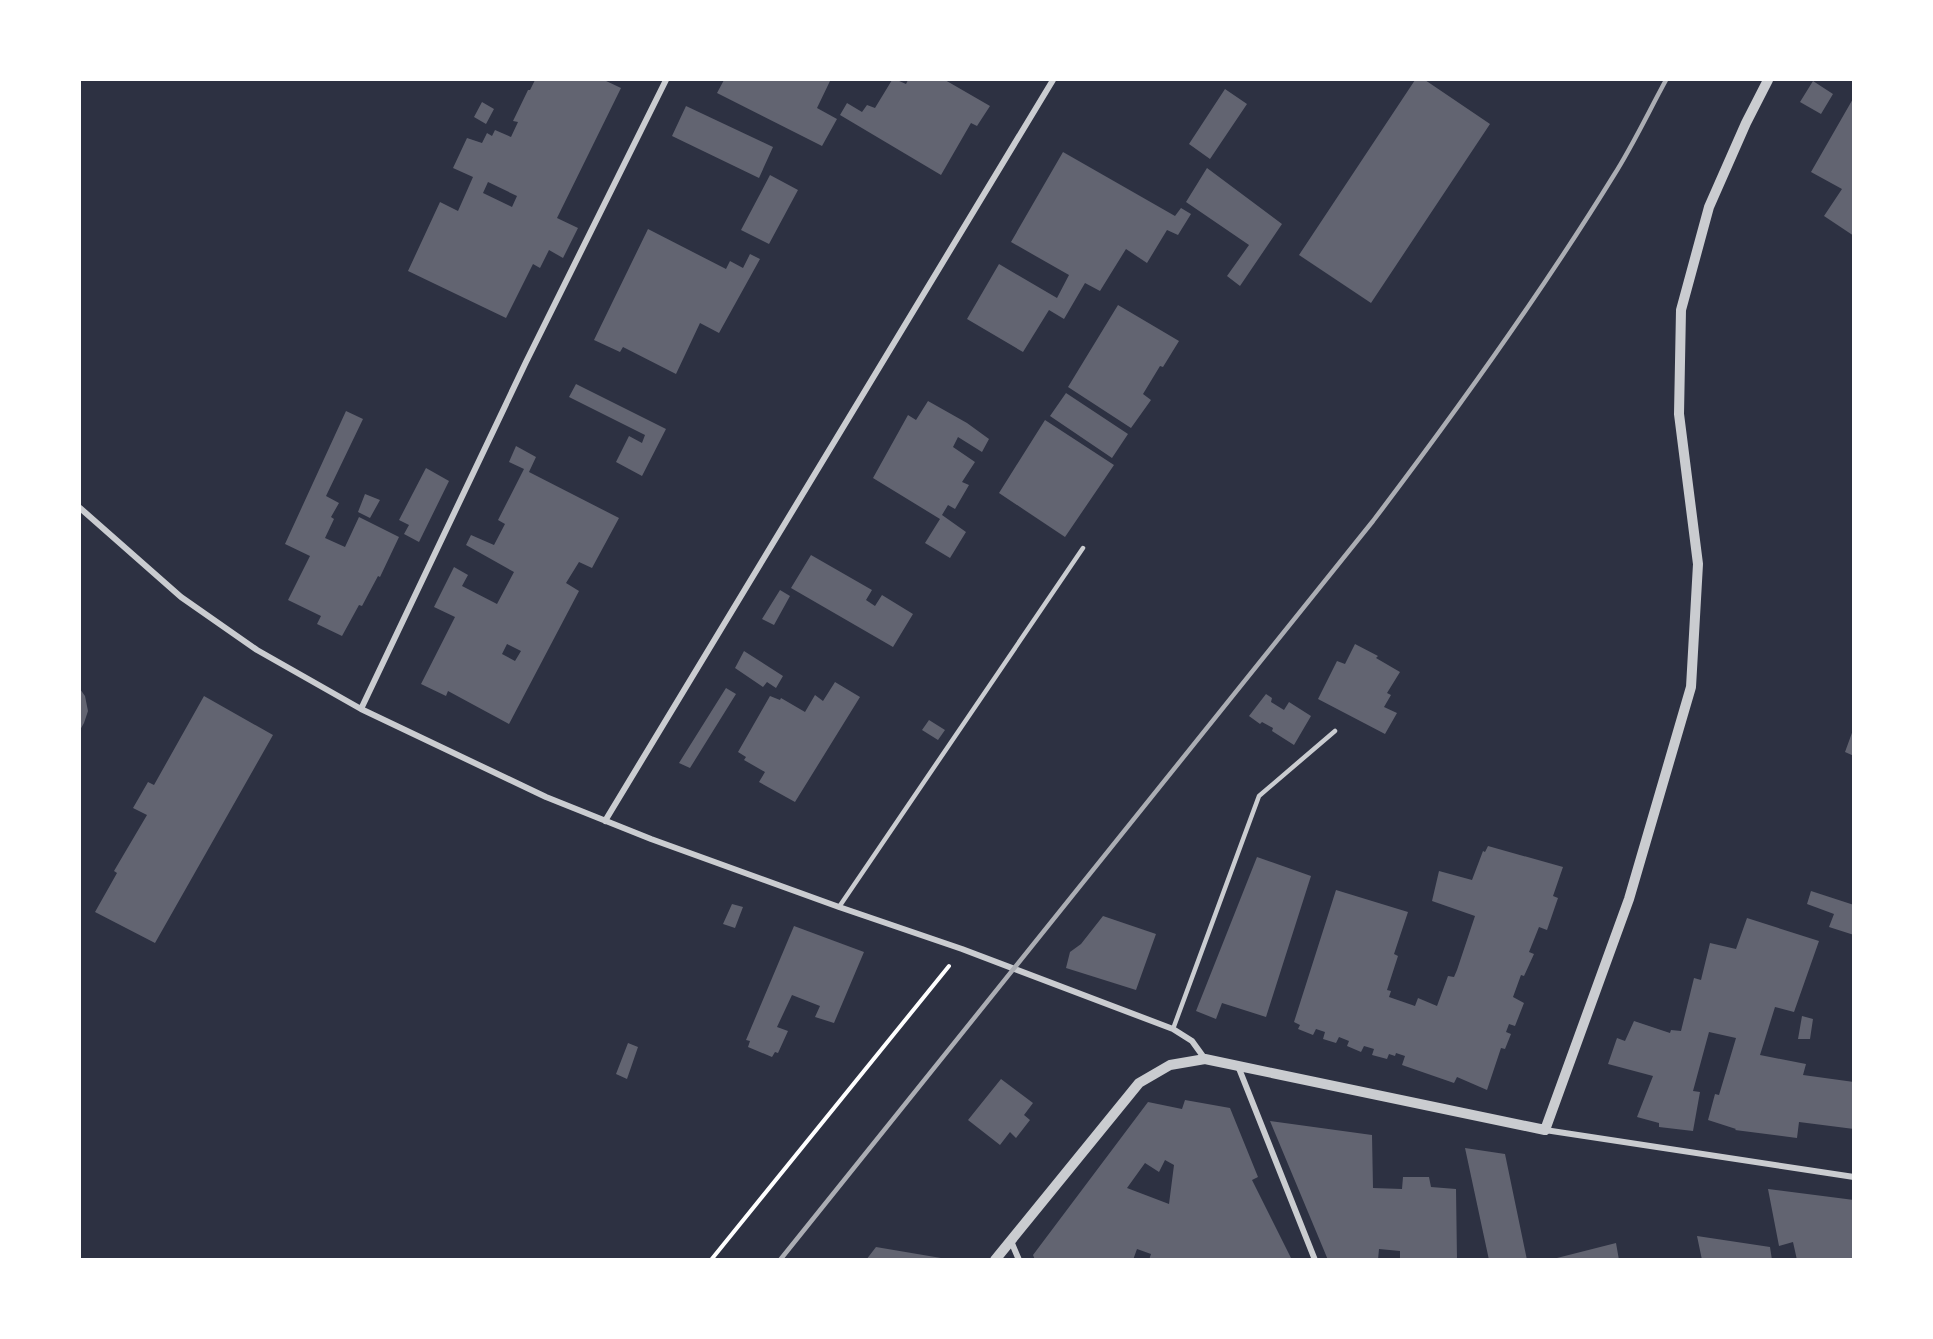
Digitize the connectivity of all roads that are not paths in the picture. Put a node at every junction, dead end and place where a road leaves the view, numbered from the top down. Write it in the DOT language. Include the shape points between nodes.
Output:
graph roads {
  1 [pos="666,80"];
  2 [pos="1053,80"];
  3 [pos="1768,80"];
  4 [pos="80,508"];
  5 [pos="1083,548"];
  6 [pos="361,709"];
  7 [pos="1335,731"];
  8 [pos="605,821"];
  9 [pos="839,907"];
  10 [pos="1173,1029"];
  11 [pos="1205,1059"];
  12 [pos="1238,1065"];
  13 [pos="1545,1130"];
  14 [pos="1854,1177"];
  15 [pos="1011,1240"];
  16 [pos="995,1260"];
  17 [pos="1019,1260"];
  18 [pos="1315,1260"];
  1 -- 6 [label="street"];
  2 -- 8 [label="street"];
  3 -- 13 [label="street" via="1709,207 1681,310 1679,414 1698,564 1690,687 1629,899"];
  4 -- 6 [label="street" via="182,597 257,650"];
  5 -- 9 [label="lane"];
  6 -- 8 [label="street"];
  7 -- 10 [label="lane" via="1259,796"];
  8 -- 9 [label="street"];
  9 -- 10 [label="street"];
  10 -- 11 [label="street" via="1192,1041"];
  11 -- 12 [label="street"];
  11 -- 15 [label="street" via="1170,1065 1139,1083"];
  12 -- 13 [label="street"];
  12 -- 18 [label="street"];
  13 -- 14 [label="street"];
  15 -- 16 [label="street"];
  15 -- 17 [label="street"];
}
